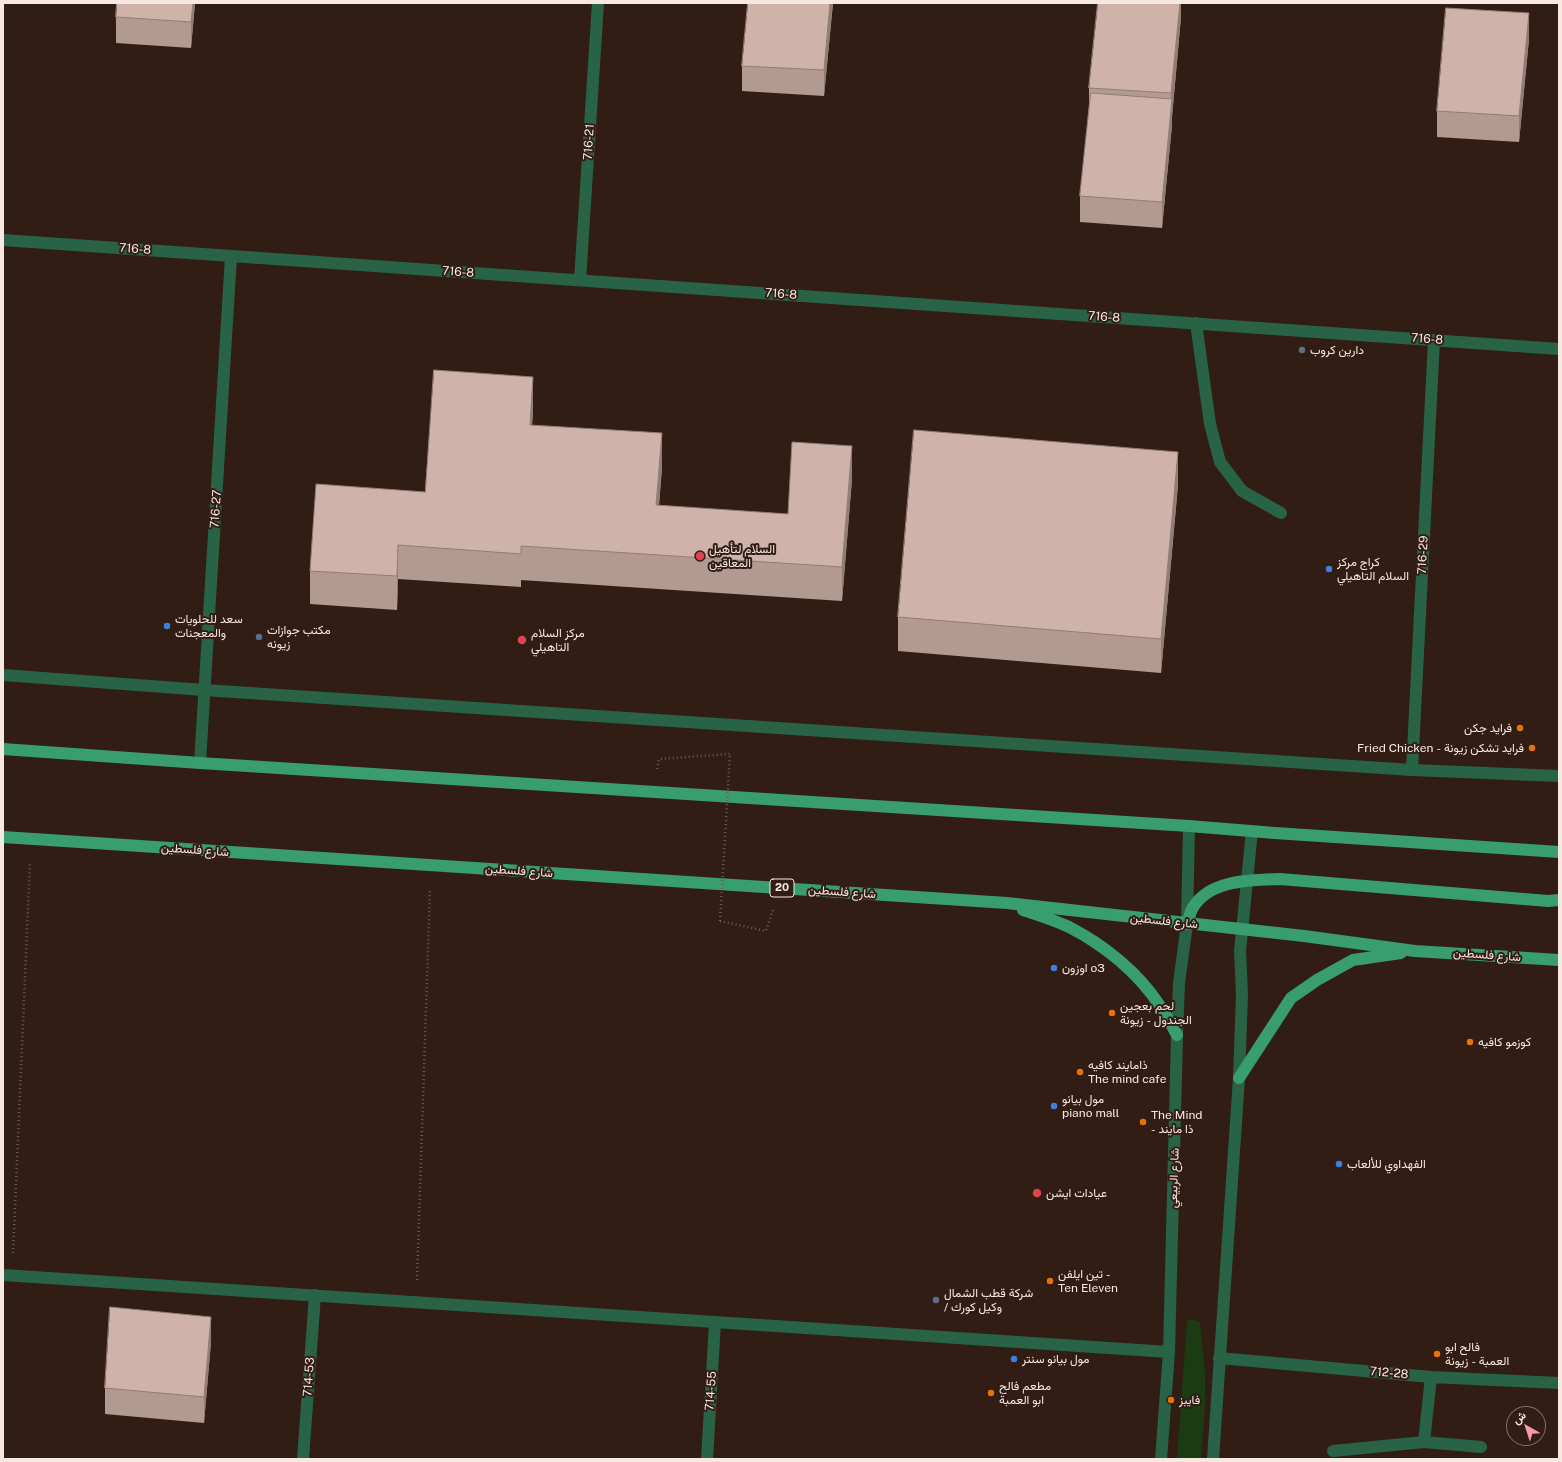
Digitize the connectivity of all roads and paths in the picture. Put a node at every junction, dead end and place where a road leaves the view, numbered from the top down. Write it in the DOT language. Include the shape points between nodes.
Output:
graph roads {
  1 [pos="598,3"];
  2 [pos="3,240"];
  3 [pos="231,256"];
  4 [pos="580,280"];
  5 [pos="1196,323"];
  6 [pos="1434,340"];
  7 [pos="1559,348"];
  8 [pos="1281,513"];
  9 [pos="3,675"];
  10 [pos="204,690"];
  11 [pos="3,749"];
  12 [pos="659,759"];
  13 [pos="200,763"];
  14 [pos="1412,770"];
  15 [pos="1559,776"];
  16 [pos="1189,826"];
  17 [pos="1252,831"];
  18 [pos="3,837"];
  19 [pos="31,839"];
  20 [pos="1559,852"];
  21 [pos="431,865"];
  22 [pos="1247,881"];
  23 [pos="1559,900"];
  24 [pos="1007,903"];
  25 [pos="1187,924"];
  26 [pos="1242,930"];
  27 [pos="766,931"];
  28 [pos="1415,951"];
  29 [pos="1559,960"];
  30 [pos="1178,1035"];
  31 [pos="1239,1078"];
  32 [pos="7,1275"];
  33 [pos="315,1296"];
  34 [pos="417,1302"];
  35 [pos="715,1322"];
  36 [pos="1169,1352"];
  37 [pos="1219,1358"];
  38 [pos="1431,1377"];
  39 [pos="1559,1383"];
  40 [pos="1424,1442"];
  41 [pos="1481,1447"];
  42 [pos="1333,1451"];
  43 [pos="303,1459"];
  44 [pos="707,1459"];
  45 [pos="1161,1459"];
  46 [pos="1213,1459"];
  1 -- 4 [label="street, 716-21"];
  2 -- 3 [label="street, 716-8"];
  3 -- 4 [label="street, 716-8"];
  3 -- 10 [label="street, 716-27"];
  4 -- 5 [label="street, 716-8"];
  5 -- 6 [label="street, 716-8"];
  5 -- 8 [label="street" via="1210,424 1220,462 1242,492"];
  6 -- 7 [label="street, 716-8"];
  6 -- 14 [label="street, 716-29"];
  9 -- 10 [label="street"];
  10 -- 13 [label="street, 716-27"];
  10 -- 14 [label="street"];
  11 -- 13 [label="main road"];
  12 -- 27 [label="path, bridge" via="730,754 720,921"];
  13 -- 16 [label="main road"];
  14 -- 15 [label="street"];
  16 -- 17 [label="main road"];
  16 -- 25 [label="street, شارع الربيعي"];
  17 -- 20 [label="main road"];
  17 -- 22 [label="street"];
  18 -- 19 [label="main road, شارع فلسطين / 20"];
  19 -- 21 [label="main road, شارع فلسطين / 20"];
  19 -- 32 [label="path"];
  21 -- 24 [label="main road, شارع فلسطين / 20"];
  21 -- 34 [label="path"];
  22 -- 23 [label="main road" via="1280,879"];
  22 -- 25 [label="main road" via="1213,890 1201,898 1192,909"];
  22 -- 26 [label="street"];
  24 -- 25 [label="main road, شارع فلسطين / 20"];
  24 -- 30 [label="main road" via="1068,926 1109,952 1134,974 1160,1005"];
  25 -- 26 [label="main road, شارع فلسطين / 20"];
  25 -- 30 [label="street, شارع الربيعي" via="1179,983"];
  26 -- 28 [label="main road, شارع فلسطين / 20"];
  26 -- 31 [label="street"];
  28 -- 29 [label="main road, شارع فلسطين / 20"];
  28 -- 31 [label="main road" via="1353,960 1291,998"];
  30 -- 36 [label="street, شارع الربيعي"];
  31 -- 37 [label="street"];
  32 -- 33 [label="street"];
  33 -- 34 [label="street"];
  33 -- 43 [label="street, 714-53"];
  34 -- 35 [label="street"];
  35 -- 36 [label="street"];
  35 -- 44 [label="street, 714-55"];
  36 -- 45 [label="street, شارع الربيعي"];
  37 -- 38 [label="street, 712-28"];
  37 -- 46 [label="street"];
  38 -- 39 [label="street, 712-28"];
  38 -- 40 [label="street"];
  40 -- 41 [label="street"];
  40 -- 42 [label="street"];
}
